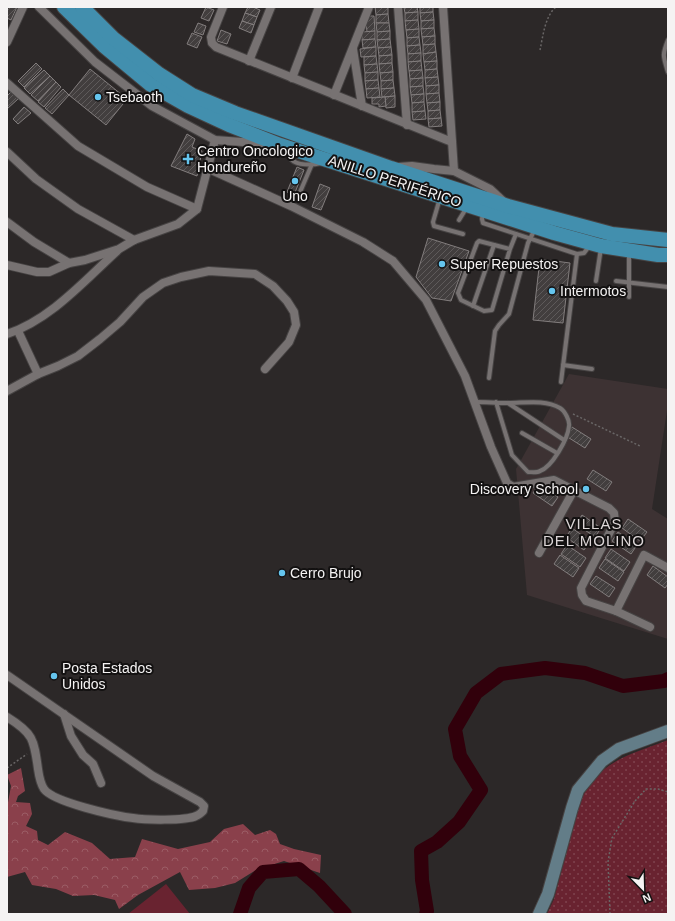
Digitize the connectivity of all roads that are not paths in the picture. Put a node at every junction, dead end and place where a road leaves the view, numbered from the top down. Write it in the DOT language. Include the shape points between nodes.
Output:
graph roads {
  1 [pos="23,7"];
  2 [pos="39,7"];
  3 [pos="64,7"];
  4 [pos="82,7"];
  5 [pos="223,7"];
  6 [pos="271,7"];
  7 [pos="319,7"];
  8 [pos="369,7"];
  9 [pos="398,7"];
  10 [pos="443,7"];
  11 [pos="668,40"];
  12 [pos="7,42"];
  13 [pos="352,48"];
  14 [pos="249,61"];
  15 [pos="668,72"];
  16 [pos="292,78"];
  17 [pos="7,83"];
  18 [pos="334,95"];
  19 [pos="362,106"];
  20 [pos="407,125"];
  21 [pos="215,140"];
  22 [pos="452,142"];
  23 [pos="282,146"];
  24 [pos="7,152"];
  25 [pos="327,160"];
  26 [pos="312,164"];
  27 [pos="207,168"];
  28 [pos="391,168"];
  29 [pos="454,171"];
  30 [pos="300,192"];
  31 [pos="441,196"];
  32 [pos="468,204"];
  33 [pos="508,206"];
  34 [pos="197,209"];
  35 [pos="484,209"];
  36 [pos="459,220"];
  37 [pos="7,222"];
  38 [pos="536,226"];
  39 [pos="463,234"];
  40 [pos="516,234"];
  41 [pos="530,239"];
  42 [pos="134,240"];
  43 [pos="668,240"];
  44 [pos="596,244"];
  45 [pos="494,245"];
  46 [pos="119,249"];
  47 [pos="510,249"];
  48 [pos="630,251"];
  49 [pos="577,254"];
  50 [pos="668,255"];
  51 [pos="84,260"];
  52 [pos="69,263"];
  53 [pos="7,265"];
  54 [pos="90,276"];
  55 [pos="596,281"];
  56 [pos="616,281"];
  57 [pos="629,283"];
  58 [pos="668,287"];
  59 [pos="629,297"];
  60 [pos="473,306"];
  61 [pos="18,330"];
  62 [pos="7,334"];
  63 [pos="563,365"];
  64 [pos="265,369"];
  65 [pos="592,369"];
  66 [pos="38,374"];
  67 [pos="489,378"];
  68 [pos="561,382"];
  69 [pos="7,391"];
  70 [pos="474,402"];
  71 [pos="496,402"];
  72 [pos="508,403"];
  73 [pos="522,433"];
  74 [pos="564,440"];
  75 [pos="557,453"];
  76 [pos="574,490"];
  77 [pos="539,553"];
  78 [pos="668,568"];
  79 [pos="616,611"];
  80 [pos="650,627"];
  81 [pos="7,675"];
  82 [pos="64,714"];
  83 [pos="7,717"];
  84 [pos="668,731"];
  85 [pos="101,782"];
  86 [pos="539,914"];
  1 -- 12 [label="street"];
  2 -- 21 [label="street" via="94,62 152,106"];
  3 -- 23 [label="highway, ANILLO PERIFÉRICO" via="104,46 151,85 188,106"];
  4 -- 28 [label="highway, ANILLO PERIFÉRICO" via="113,38 159,74 192,95 234,114"];
  5 -- 14 [label="street" via="211,37 212,43 216,48"];
  6 -- 14 [label="street"];
  7 -- 16 [label="street"];
  8 -- 13 [label="street"];
  9 -- 20 [label="street"];
  10 -- 22 [label="street"];
  11 -- 15 [label="lane" via="663,58"];
  13 -- 18 [label="street"];
  13 -- 19 [label="street"];
  14 -- 16 [label="street"];
  16 -- 18 [label="street"];
  17 -- 34 [label="street" via="78,146 147,187"];
  18 -- 19 [label="street"];
  19 -- 20 [label="street"];
  20 -- 22 [label="street"];
  21 -- 23 [label="street"];
  21 -- 27 [label="street"];
  22 -- 29 [label="street"];
  23 -- 25 [label="highway, ANILLO PERIFÉRICO"];
  23 -- 26 [label="lane" via="295,162"];
  24 -- 42 [label="street" via="36,179 78,209"];
  25 -- 26 [label="lane"];
  25 -- 31 [label="highway, ANILLO PERIFÉRICO"];
  26 -- 30 [label="lane"];
  27 -- 34 [label="street"];
  27 -- 70 [label="street" via="291,206 363,242 393,261 426,300 465,376"];
  28 -- 29 [label="street" via="412,166"];
  28 -- 33 [label="highway, ANILLO PERIFÉRICO"];
  29 -- 33 [label="street" via="490,189"];
  31 -- 32 [label="highway, ANILLO PERIFÉRICO"];
  31 -- 39 [label="lane" via="434,226"];
  32 -- 35 [label="highway, ANILLO PERIFÉRICO"];
  32 -- 36 [label="lane"];
  33 -- 43 [label="highway, ANILLO PERIFÉRICO" via="612,234"];
  34 -- 42 [label="street" via="178,224"];
  35 -- 38 [label="highway, ANILLO PERIFÉRICO"];
  35 -- 40 [label="lane" via="483,223"];
  37 -- 52 [label="street"];
  38 -- 41 [label="lane"];
  38 -- 44 [label="highway, ANILLO PERIFÉRICO"];
  40 -- 41 [label="lane"];
  40 -- 47 [label="lane"];
  41 -- 49 [label="lane"];
  41 -- 67 [label="lane" via="509,314 495,331"];
  42 -- 46 [label="street"];
  44 -- 48 [label="highway, ANILLO PERIFÉRICO"];
  44 -- 49 [label="lane" via="584,253"];
  44 -- 55 [label="lane"];
  45 -- 47 [label="lane"];
  45 -- 60 [label="lane"];
  45 -- 60 [label="lane" via="479,241 477,243 458,293 461,300"];
  46 -- 51 [label="street"];
  46 -- 54 [label="street"];
  47 -- 60 [label="lane" via="492,310 484,311"];
  48 -- 50 [label="highway, ANILLO PERIFÉRICO"];
  48 -- 57 [label="lane"];
  49 -- 63 [label="lane"];
  51 -- 52 [label="street"];
  51 -- 54 [label="street"];
  52 -- 53 [label="street" via="50,272 37,272"];
  54 -- 61 [label="street" via="60,305"];
  56 -- 57 [label="lane"];
  57 -- 58 [label="lane"];
  57 -- 59 [label="lane"];
  61 -- 62 [label="street"];
  61 -- 66 [label="street"];
  63 -- 65 [label="lane"];
  63 -- 68 [label="lane"];
  64 -- 66 [label="street" via="289,342 296,325 294,312 273,286 255,274 209,271 163,283 143,297 105,335 78,356"];
  66 -- 69 [label="street"];
  70 -- 71 [label="lane"];
  70 -- 76 [label="street" via="507,483 513,487 554,480"];
  71 -- 72 [label="lane"];
  71 -- 75 [label="lane" via="512,454 528,472 539,472 547,468"];
  72 -- 74 [label="lane"];
  72 -- 74 [label="lane" via="541,402 560,408 569,420 570,426"];
  73 -- 75 [label="lane"];
  74 -- 75 [label="lane"];
  76 -- 77 [label="street"];
  76 -- 79 [label="street" via="614,513 615,522 581,588 586,601"];
  78 -- 79 [label="street" via="644,555"];
  79 -- 80 [label="street"];
  81 -- 82 [label="street"];
  82 -- 83 [label="street" via="153,776 200,802 204,806 204,811 189,818 152,820 89,809 52,796 44,790 40,781 34,742 25,730"];
  82 -- 85 [label="street" via="71,736 93,764"];
  84 -- 86 [label="main road" via="619,749 602,761 578,790 548,894"];
}
